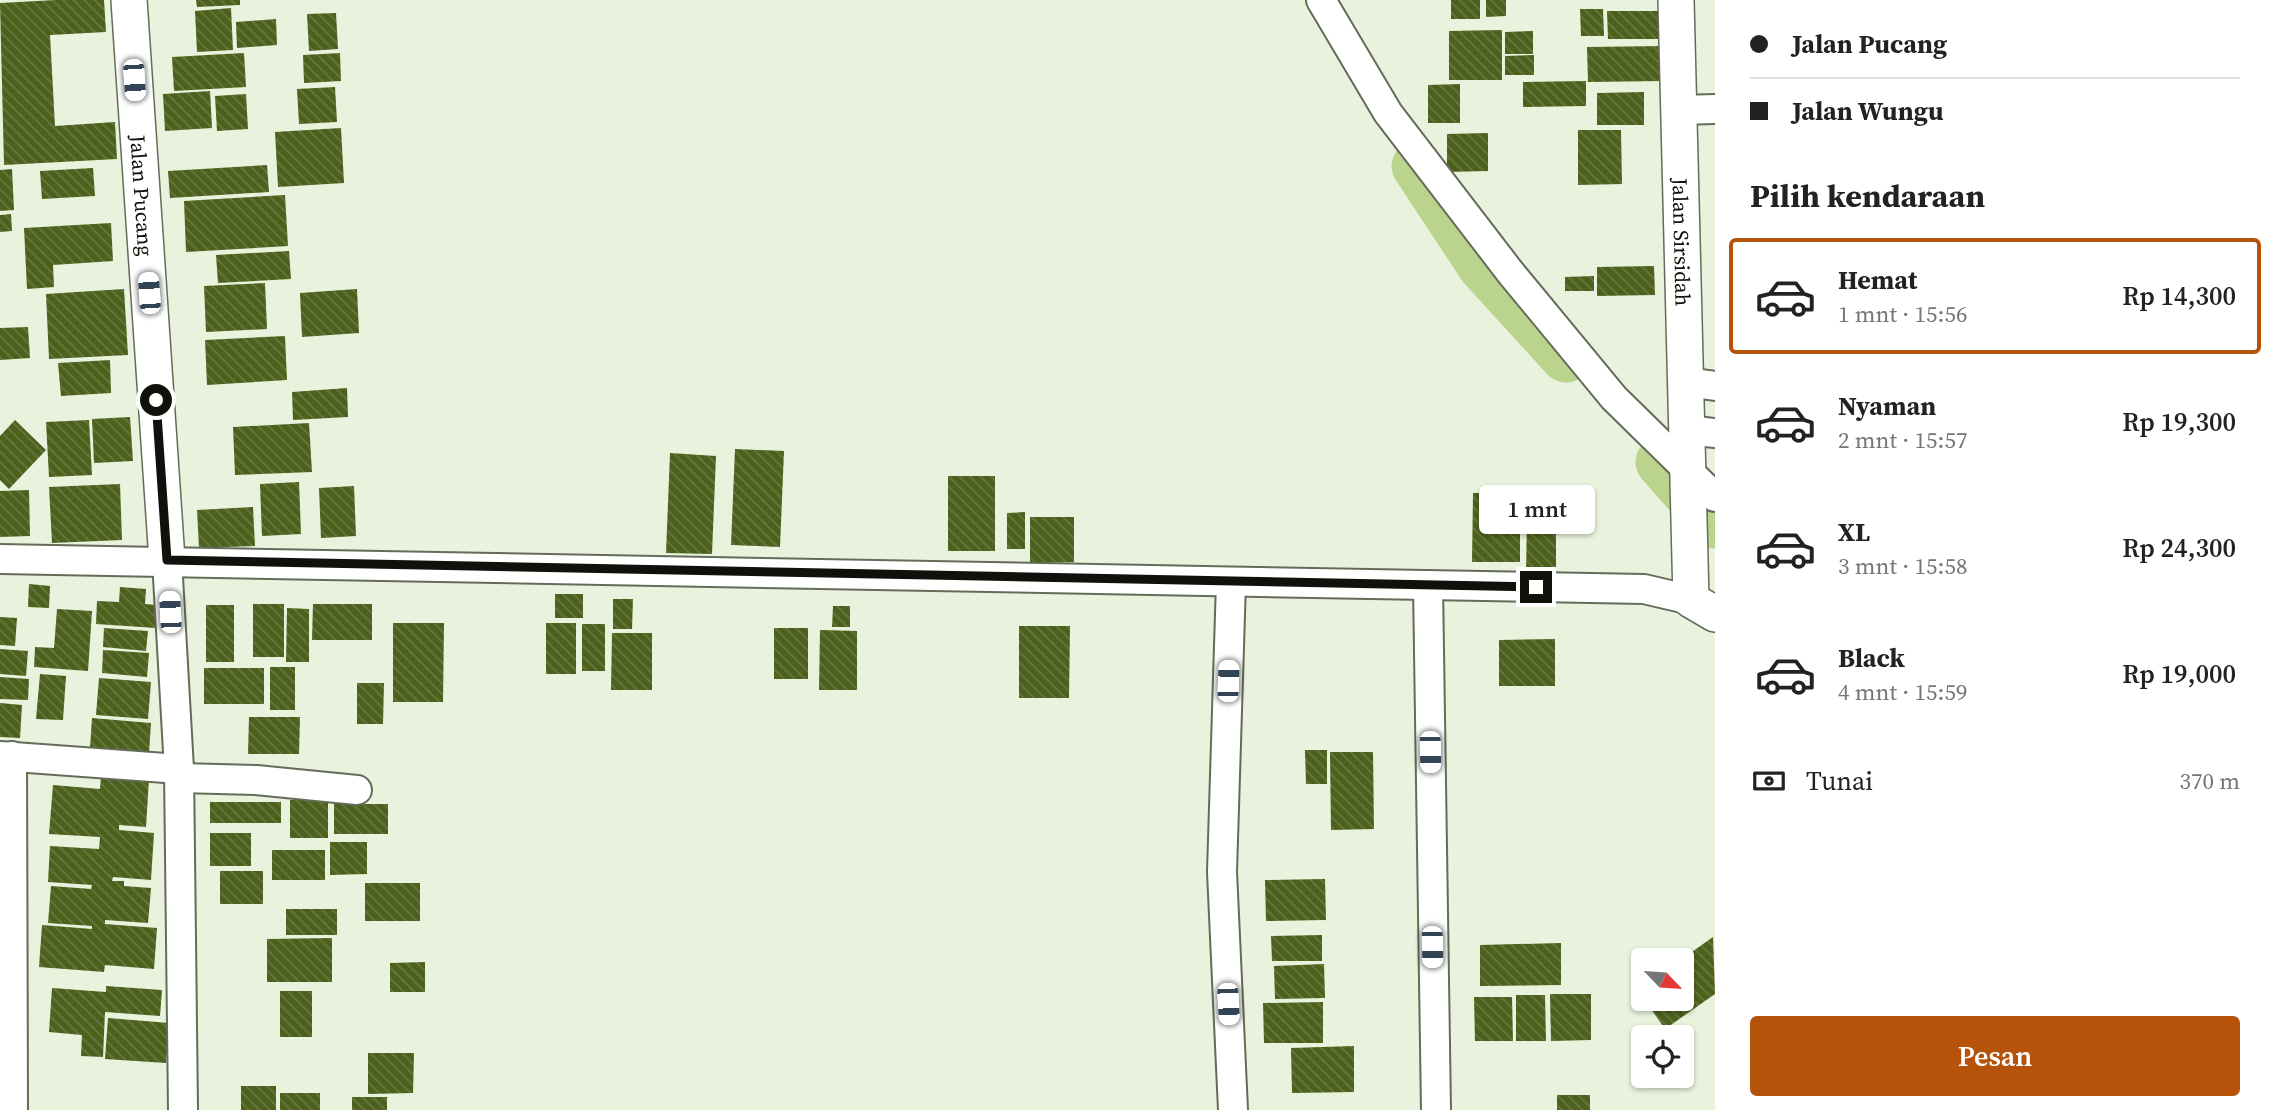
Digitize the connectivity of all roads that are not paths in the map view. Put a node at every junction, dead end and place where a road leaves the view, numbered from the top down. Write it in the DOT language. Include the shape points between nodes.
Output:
graph roads {
  1 [pos="129,0"];
  2 [pos="1321,0"];
  3 [pos="1676,0"];
  4 [pos="1715,109"];
  5 [pos="1679,110"];
  6 [pos="1700,384"];
  7 [pos="1701,432"];
  8 [pos="1697,484"];
  9 [pos="0,559"];
  10 [pos="167,560"];
  11 [pos="1231,582"];
  12 [pos="1428,584"];
  13 [pos="1703,607"];
  14 [pos="6,756"];
  15 [pos="179,773"];
  16 [pos="357,790"];
  17 [pos="13,1110"];
  18 [pos="183,1110"];
  19 [pos="1233,1110"];
  20 [pos="1436,1110"];
  1 -- 10 [label="street, Jalan Pucang"];
  2 -- 8 [label="street" via="1388,113 1502,262 1614,398"];
  3 -- 5 [label="street, Jalan Sirsidah"];
  4 -- 5 [label="street"];
  5 -- 6 [label="street, Jalan Sirsidah"];
  6 -- 7 [label="street, Jalan Sirsidah"];
  7 -- 8 [label="street, Jalan Sirsidah"];
  8 -- 13 [label="street, Jalan Sirsidah" via="1690,539"];
  9 -- 10 [label="street"];
  10 -- 11 [label="street"];
  10 -- 15 [label="street"];
  11 -- 12 [label="street"];
  11 -- 19 [label="street" via="1222,872"];
  12 -- 13 [label="street" via="1644,589"];
  12 -- 20 [label="street"];
  14 -- 15 [label="street"];
  14 -- 17 [label="street"];
  15 -- 16 [label="street"];
  15 -- 18 [label="street"];
}
